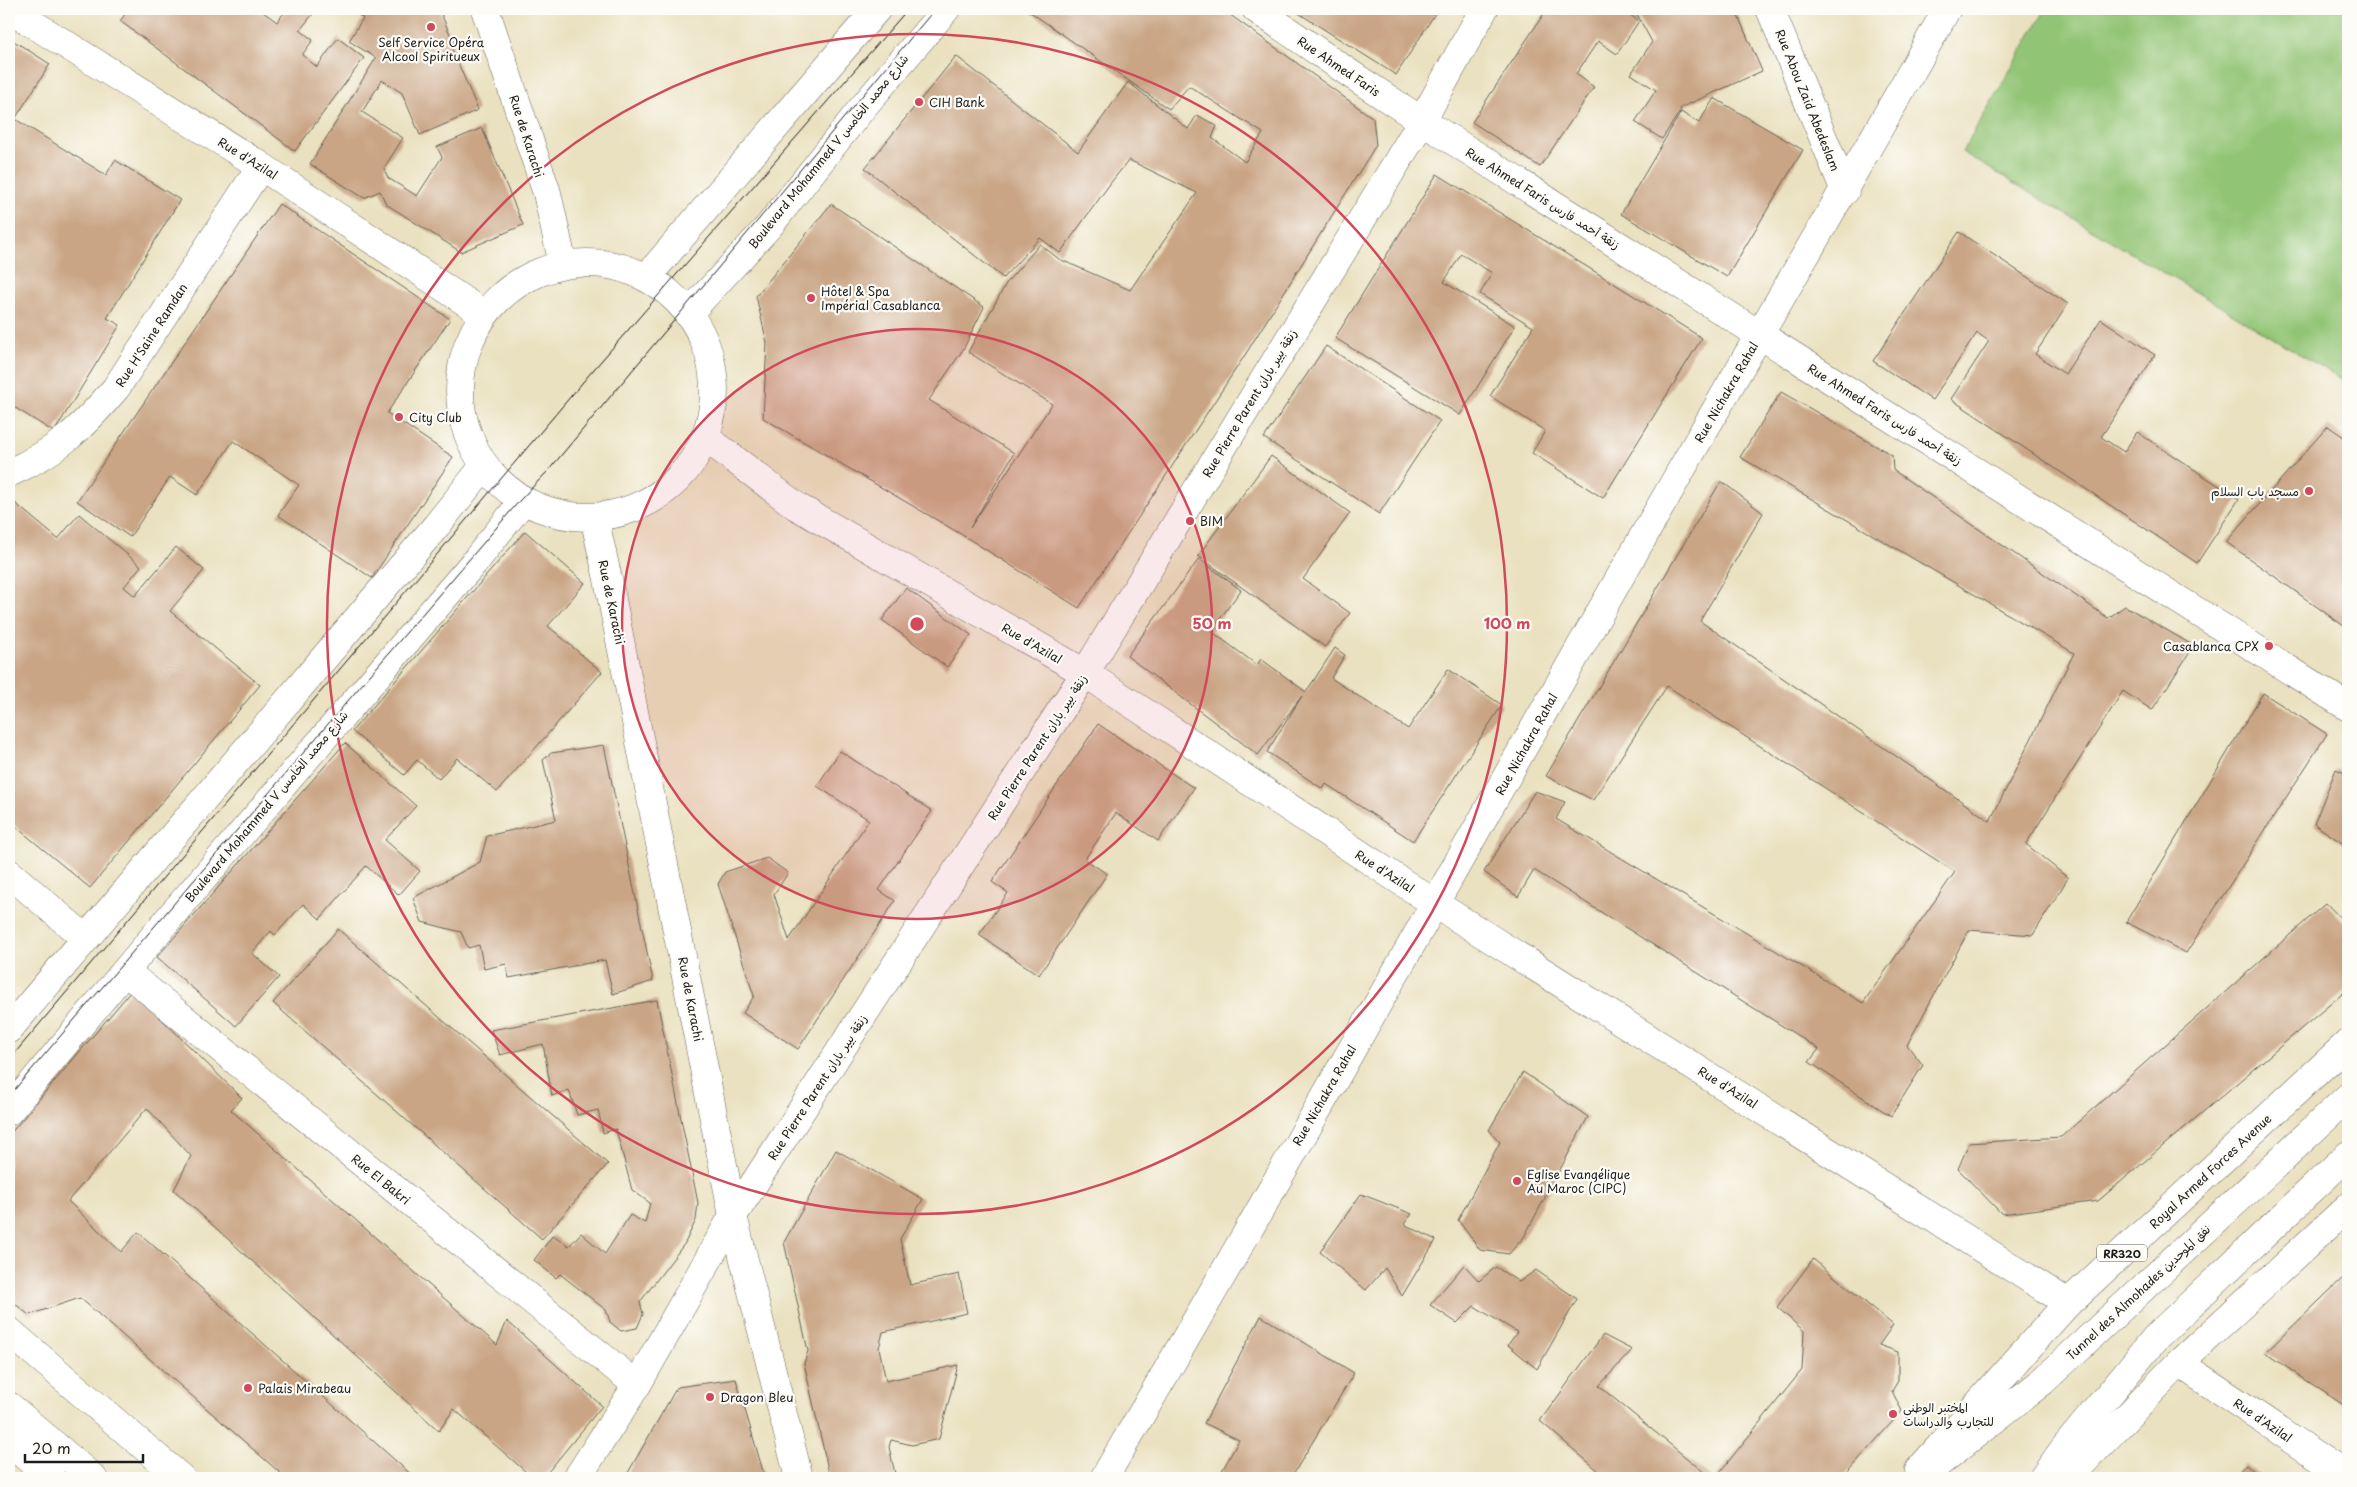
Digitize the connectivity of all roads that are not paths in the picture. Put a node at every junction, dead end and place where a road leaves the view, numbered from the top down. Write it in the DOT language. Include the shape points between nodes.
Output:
graph roads {
  1 [pos="9,9"];
  2 [pos="485,9"];
  3 [pos="877,9"];
  4 [pos="946,9"];
  5 [pos="1256,9"];
  6 [pos="1484,9"];
  7 [pos="1770,9"];
  8 [pos="1947,9"];
  9 [pos="1422,121"];
  10 [pos="262,166"];
  11 [pos="1845,191"];
  12 [pos="563,265"];
  13 [pos="646,278"];
  14 [pos="484,314"];
  15 [pos="688,314"];
  16 [pos="1760,335"];
  17 [pos="705,436"];
  18 [pos="484,466"];
  19 [pos="9,473"];
  20 [pos="523,500"];
  21 [pos="594,517"];
  22 [pos="1085,673"];
  23 [pos="2348,707"];
  24 [pos="9,873"];
  25 [pos="1434,903"];
  26 [pos="84,938"];
  27 [pos="126,972"];
  28 [pos="9,1029"];
  29 [pos="2348,1043"];
  30 [pos="2348,1097"];
  31 [pos="9,1111"];
  32 [pos="2348,1155"];
  33 [pos="2348,1207"];
  34 [pos="733,1216"];
  35 [pos="2068,1303"];
  36 [pos="9,1331"];
  37 [pos="2178,1362"];
  38 [pos="637,1385"];
  39 [pos="9,1406"];
  40 [pos="9,1442"];
  41 [pos="9,1458"];
  42 [pos="2348,1477"];
  43 [pos="32,1478"];
  44 [pos="51,1478"];
  45 [pos="93,1478"];
  46 [pos="181,1478"];
  47 [pos="577,1478"];
  48 [pos="799,1478"];
  49 [pos="1104,1478"];
  50 [pos="1911,1478"];
  51 [pos="1920,1478"];
  52 [pos="2043,1478"];
  53 [pos="2068,1478"];
  1 -- 10 [label="main road, Rue d'Azilal"];
  2 -- 12 [label="main road, Rue de Karachi" via="546,193"];
  3 -- 13 [label="main road"];
  4 -- 15 [label="main road, Boulevard Mohammed V شارع محمد الخامس" via="769,226"];
  5 -- 9 [label="main road, Rue Ahmed Faris"];
  6 -- 9 [label="main road, Rue Pierre Parent زنقة بيير باران"];
  7 -- 11 [label="main road, Rue Abou Zaid Abedeslam"];
  8 -- 11 [label="main road, Rue Nichakra Rahal"];
  9 -- 16 [label="main road, Rue Ahmed Faris زنقة أحمد فارس"];
  9 -- 22 [label="main road, Rue Pierre Parent زنقة بيير باران"];
  10 -- 14 [label="main road, Rue d'Azilal"];
  10 -- 19 [label="main road, Rue H'Saine Ramdan" via="116,388 67,440 38,460"];
  11 -- 16 [label="main road, Rue Nichakra Rahal"];
  12 -- 13 [label="main road" via="595,263"];
  12 -- 14 [label="main road" via="514,286"];
  13 -- 15 [label="main road" via="674,298"];
  14 -- 18 [label="main road" via="468,345 460,386 465,428"];
  15 -- 17 [label="main road" via="704,342 712,373 713,406"];
  16 -- 23 [label="main road, Rue Ahmed Faris زنقة أحمد فارس"];
  16 -- 25 [label="main road, Rue Nichakra Rahal"];
  17 -- 21 [label="main road" via="681,475 663,491 630,509"];
  17 -- 22 [label="main road, Rue d'Azilal" via="796,506"];
  18 -- 20 [label="main road" via="509,492"];
  18 -- 26 [label="main road"];
  20 -- 21 [label="main road" via="557,514"];
  20 -- 27 [label="main road, Boulevard Mohammed V شارع محمد الخامس" via="477,559"];
  21 -- 34 [label="main road, Rue de Karachi"];
  22 -- 25 [label="main road, Rue d'Azilal"];
  22 -- 34 [label="main road, Rue Pierre Parent زنقة بيير باران"];
  24 -- 26 [label="main road"];
  25 -- 35 [label="main road, Rue d'Azilal"];
  25 -- 49 [label="main road, Rue Nichakra Rahal"];
  26 -- 28 [label="main road"];
  27 -- 31 [label="main road, Boulevard Mohammed V شارع محمد الخامس"];
  27 -- 38 [label="main road, Rue El Bakri"];
  29 -- 35 [label="main road, Royal Armed Forces Avenue / RR320"];
  30 -- 51 [label="main road, Tunnel des Almohades نفق الموحدين" via="2044,1381"];
  32 -- 52 [label="main road" via="2157,1336"];
  33 -- 37 [label="main road"];
  34 -- 38 [label="main road, Rue Pierre Parent زنقة بيير باران"];
  34 -- 48 [label="main road, Rue de Karachi"];
  35 -- 50 [label="main road, Royal Armed Forces Avenue / RR320"];
  36 -- 46 [label="main road"];
  37 -- 42 [label="main road, Rue d'Azilal"];
  37 -- 53 [label="main road"];
  38 -- 47 [label="main road, Rue Pierre Parent زنقة بيير باران"];
  39 -- 45 [label="main road"];
  40 -- 44 [label="main road"];
  41 -- 43 [label="main road"];
}
